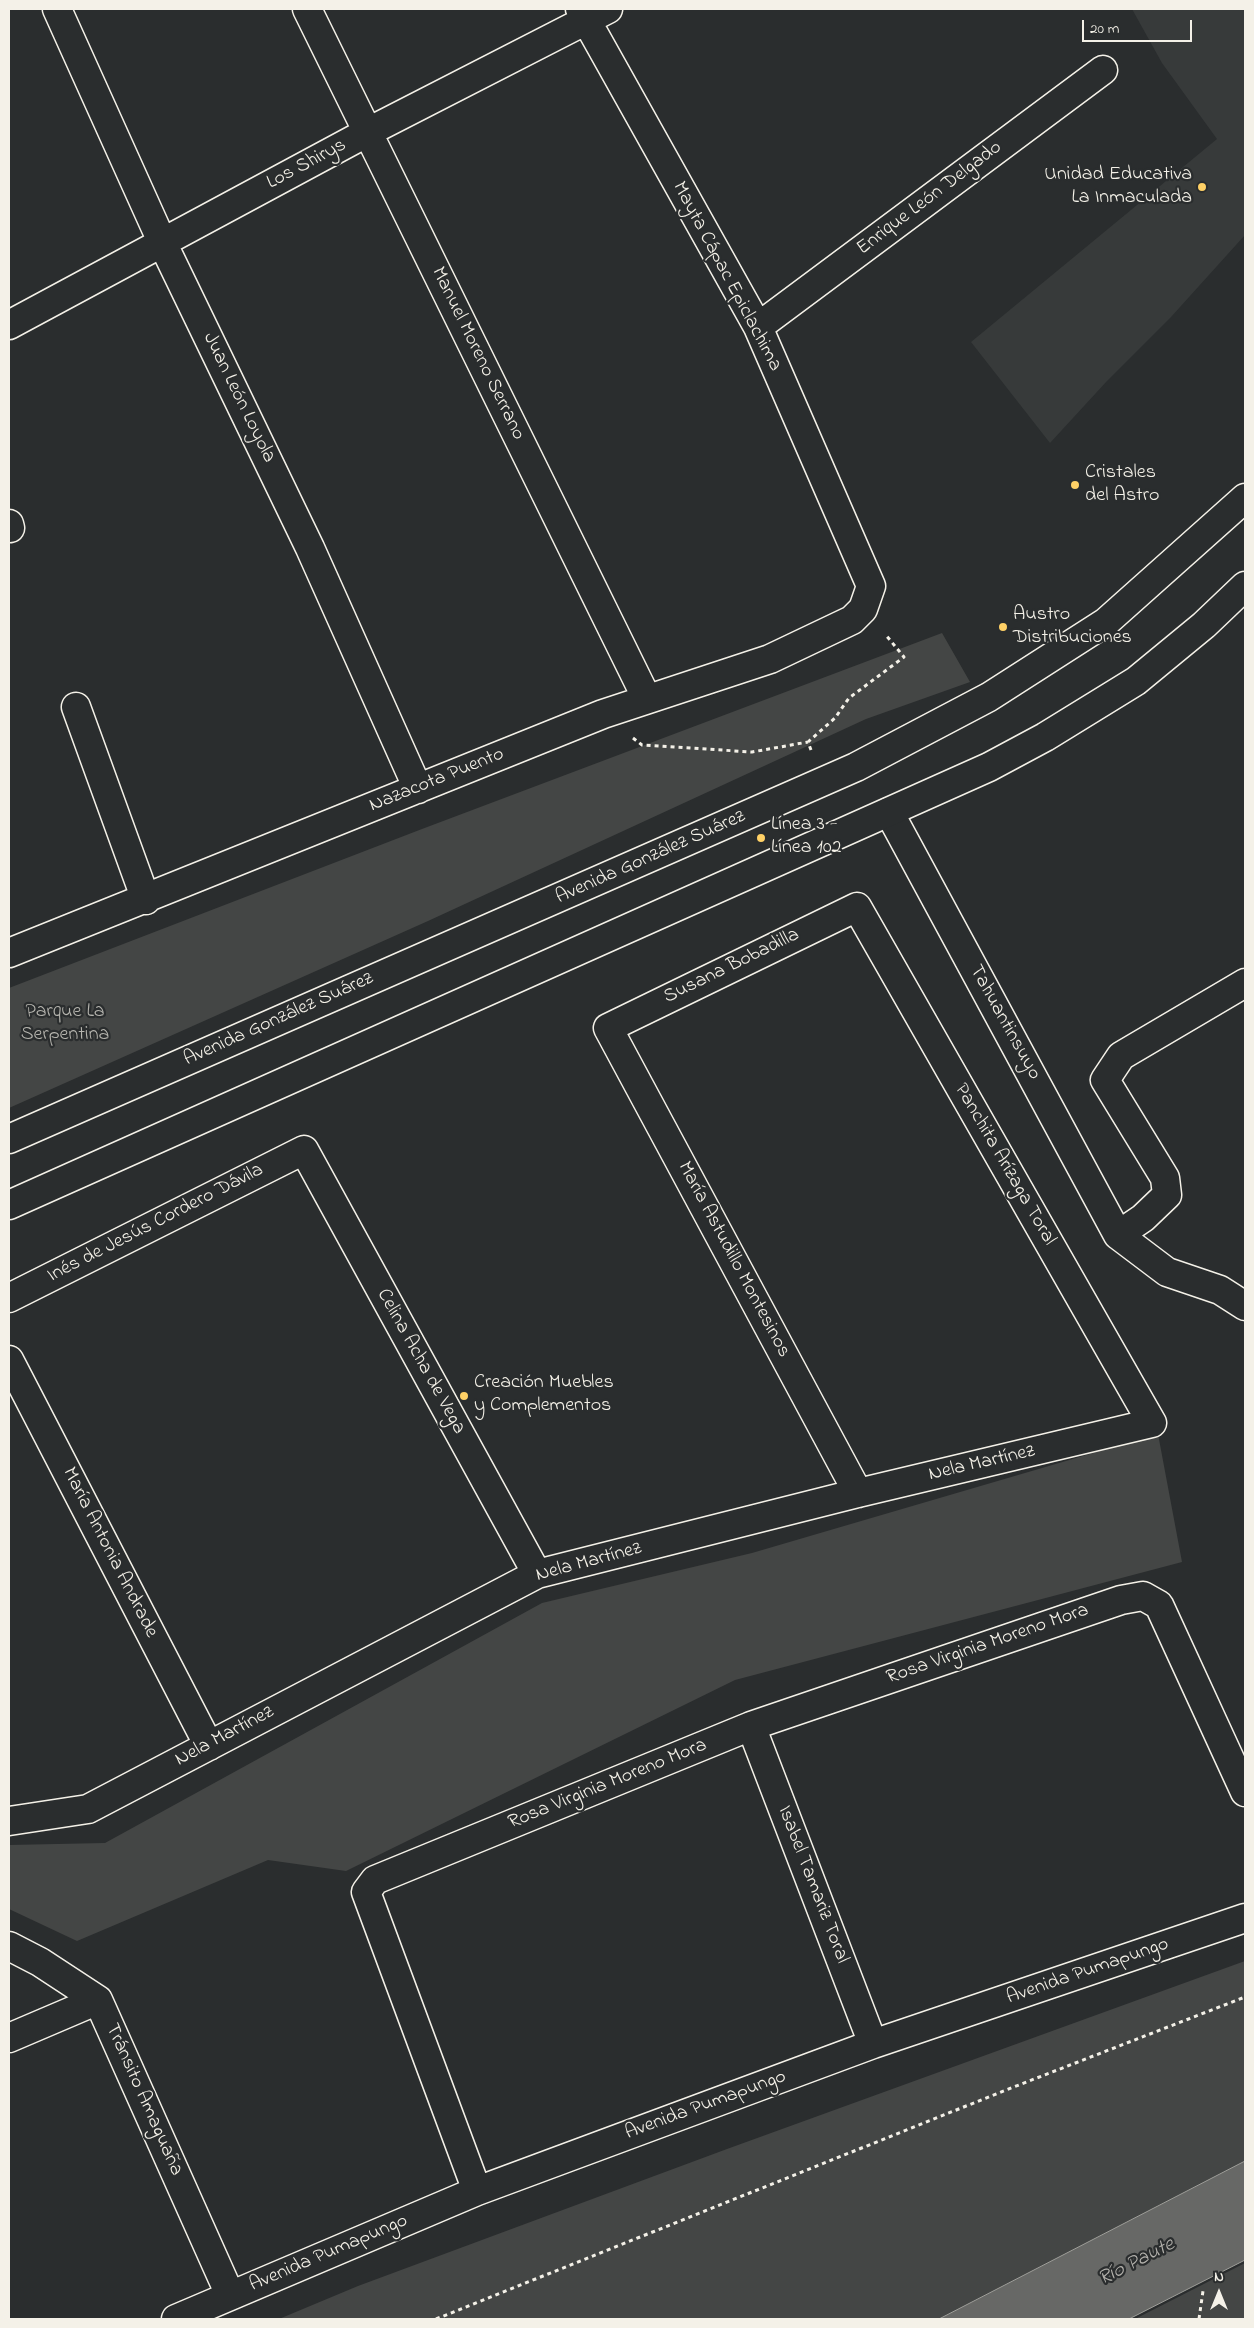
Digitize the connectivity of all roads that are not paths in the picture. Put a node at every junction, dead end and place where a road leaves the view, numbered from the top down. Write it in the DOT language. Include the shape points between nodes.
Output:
graph roads {
  1 [pos="57,9"];
  2 [pos="307,9"];
  3 [pos="591,13"];
  4 [pos="1102,70"];
  5 [pos="368,132"];
  6 [pos="163,244"];
  7 [pos="9,325"];
  8 [pos="758,327"];
  9 [pos="1245,498"];
  10 [pos="1245,586"];
  11 [pos="863,609"];
  12 [pos="647,699"];
  13 [pos="76,707"];
  14 [pos="418,788"];
  15 [pos="889,812"];
  16 [pos="146,900"];
  17 [pos="857,907"];
  18 [pos="9,953"];
  19 [pos="1245,983"];
  20 [pos="608,1028"];
  21 [pos="9,1139"];
  22 [pos="304,1150"];
  23 [pos="9,1205"];
  24 [pos="1118,1235"];
  25 [pos="9,1298"];
  26 [pos="1245,1306"];
  27 [pos="9,1360"];
  28 [pos="1152,1423"];
  29 [pos="858,1493"];
  30 [pos="537,1574"];
  31 [pos="751,1726"];
  32 [pos="209,1746"];
  33 [pos="1245,1792"];
  34 [pos="9,1821"];
  35 [pos="1245,1918"];
  36 [pos="9,1946"];
  37 [pos="98,2000"];
  38 [pos="9,2038"];
  39 [pos="872,2044"];
  40 [pos="477,2191"];
  41 [pos="230,2296"];
  42 [pos="176,2319"];
  1 -- 6 [label="street, Juan León Loyola"];
  2 -- 5 [label="street, Manuel Moreno Serrano"];
  3 -- 5 [label="street, Los Shirys"];
  3 -- 8 [label="street, Mayta Cápac Epiclachima"];
  4 -- 8 [label="street, Enrique León Delgado"];
  5 -- 6 [label="street, Los Shirys"];
  5 -- 12 [label="street, Manuel Moreno Serrano"];
  6 -- 7 [label="street, Los Shirys"];
  6 -- 14 [label="street, Juan León Loyola" via="310,548"];
  8 -- 11 [label="street, Mayta Cápac Epiclachima" via="871,586"];
  9 -- 21 [label="street, Avenida González Suárez" via="1106,622 989,698 856,767"];
  10 -- 15 [label="street" via="1136,681 997,763"];
  11 -- 12 [label="street, Nazacota Puento" via="852,620 770,659"];
  12 -- 14 [label="street, Nazacota Puento"];
  13 -- 16 [label="street"];
  14 -- 16 [label="street, Nazacota Puento"];
  15 -- 23 [label="street"];
  15 -- 24 [label="street, Tahuantinsuyo"];
  16 -- 18 [label="street, Nazacota Puento"];
  17 -- 20 [label="street, Susana Bobadilla"];
  17 -- 28 [label="street, Panchita Arízaga Toral"];
  19 -- 24 [label="street" via="1121,1056 1105,1080 1165,1178 1167,1194 1143,1218"];
  20 -- 29 [label="street, María Astudillo Montesinos"];
  22 -- 25 [label="street, Inés de Jesús Cordero Dávila"];
  22 -- 30 [label="street, Celina Acha de Vega"];
  24 -- 26 [label="street" via="1167,1272 1220,1290"];
  27 -- 32 [label="street, María Antonia Andrade"];
  28 -- 29 [label="street, Nela Martínez"];
  29 -- 30 [label="street, Nela Martínez"];
  30 -- 32 [label="street, Nela Martínez"];
  31 -- 33 [label="street, Rosa Virginia Moreno Mora" via="1121,1600 1143,1596 1159,1605"];
  31 -- 39 [label="street, Isabel Tamariz Toral"];
  31 -- 40 [label="street, Rosa Virginia Moreno Mora" via="375,1880 369,1886 366,1892"];
  32 -- 34 [label="street, Nela Martínez" via="88,1809"];
  35 -- 39 [label="street, Avenida Pumapungo"];
  36 -- 37 [label="street, Tránsito Amaguaña"];
  37 -- 38 [label="street"];
  37 -- 41 [label="street, Tránsito Amaguaña"];
  39 -- 40 [label="street, Avenida Pumapungo"];
  40 -- 41 [label="street, Avenida Pumapungo"];
  41 -- 42 [label="street, Avenida Pumapungo"];
}
